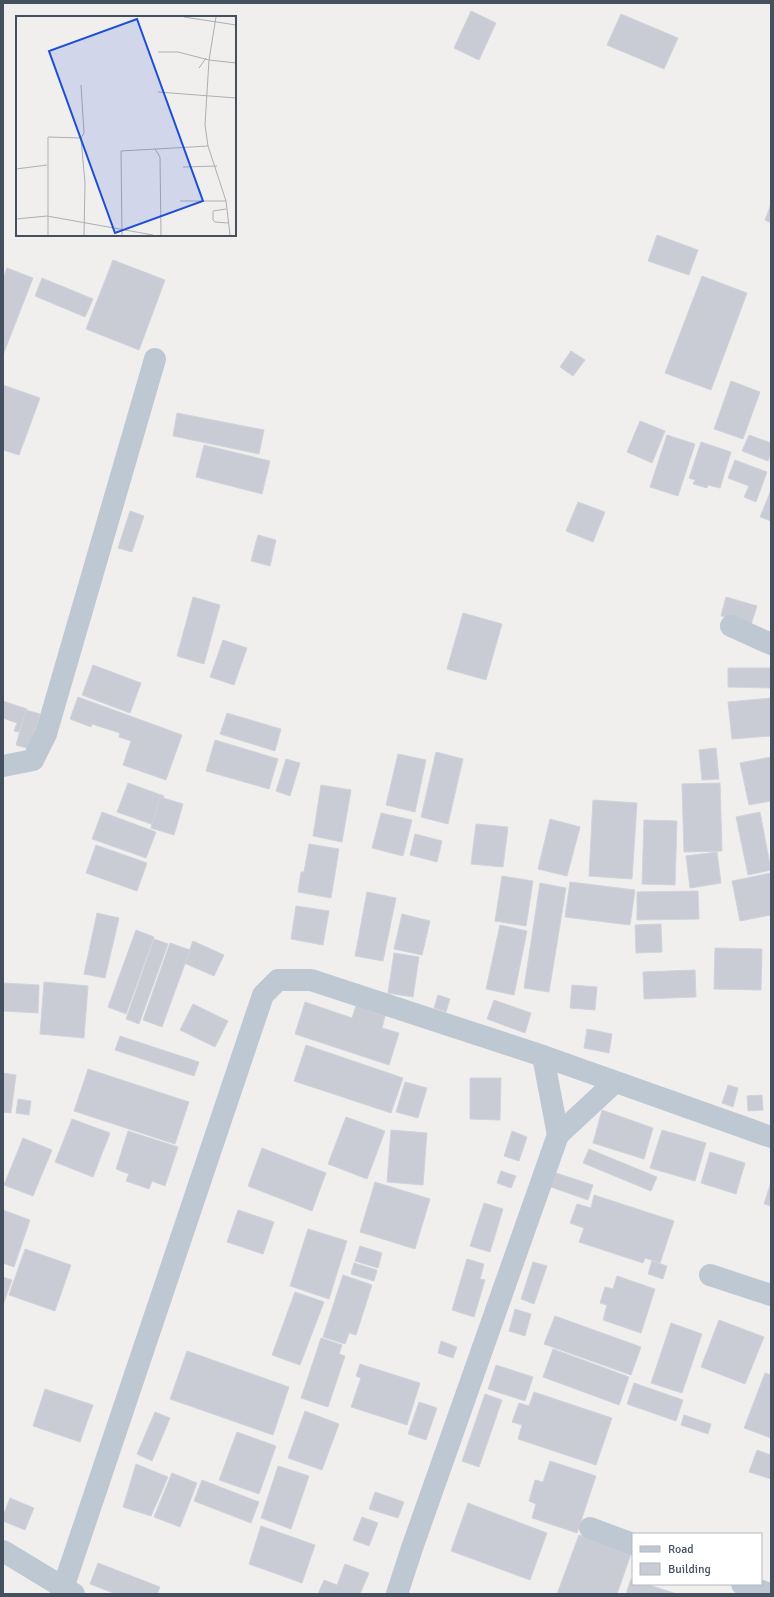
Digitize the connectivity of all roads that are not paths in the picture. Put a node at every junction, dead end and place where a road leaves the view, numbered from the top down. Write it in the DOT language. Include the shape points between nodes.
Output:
graph roads {
  1 [pos="155,359"];
  2 [pos="731,626"];
  3 [pos="771,644"];
  4 [pos="3,766"];
  5 [pos="544,1056"];
  6 [pos="614,1082"];
  7 [pos="558,1135"];
  8 [pos="771,1137"];
  9 [pos="710,1275"];
  10 [pos="771,1296"];
  11 [pos="590,1528"];
  12 [pos="632,1544"];
  13 [pos="3,1551"];
  14 [pos="745,1585"];
  15 [pos="66,1592"];
  16 [pos="397,1594"];
  17 [pos="770,1594"];
  1 -- 4 [label="street" via="46,734 33,760"];
  2 -- 3 [label="street"];
  5 -- 6 [label="street"];
  5 -- 7 [label="street"];
  5 -- 15 [label="street" via="311,980 278,980 262,995"];
  6 -- 7 [label="street"];
  6 -- 8 [label="street"];
  7 -- 16 [label="street"];
  9 -- 10 [label="street"];
  11 -- 12 [label="street"];
  13 -- 15 [label="street"];
  14 -- 17 [label="street"];
}
